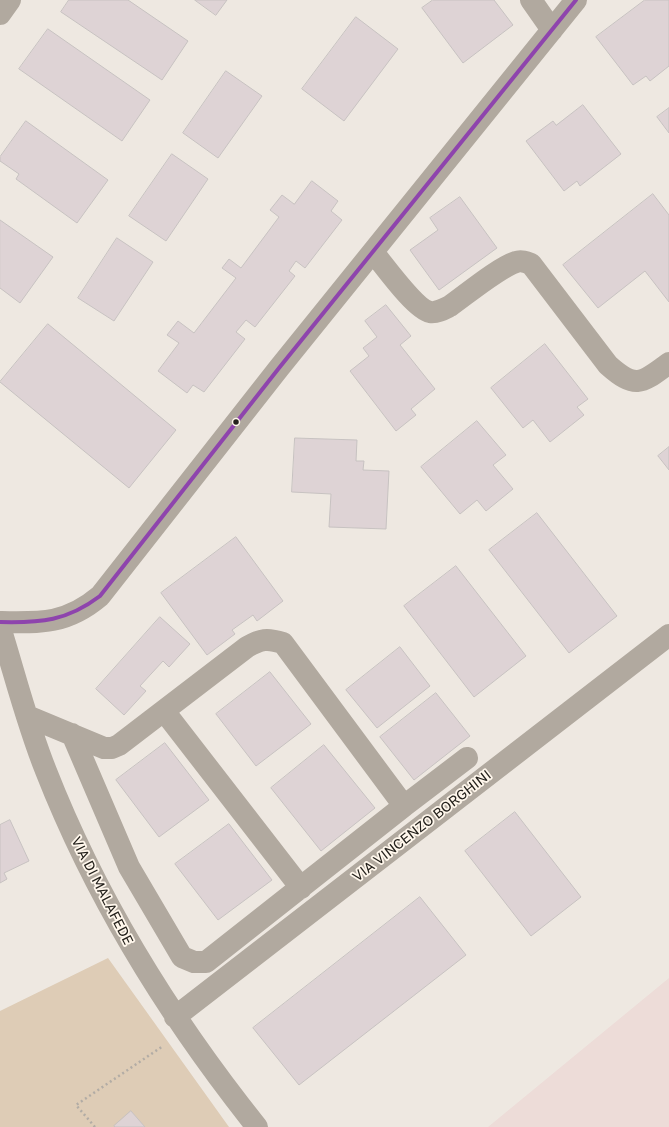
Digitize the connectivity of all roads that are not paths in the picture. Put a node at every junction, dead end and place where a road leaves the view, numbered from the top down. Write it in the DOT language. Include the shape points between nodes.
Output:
graph roads {
  1 [pos="10,0"];
  2 [pos="531,0"];
  3 [pos="576,0"];
  4 [pos="0,14"];
  5 [pos="552,30"];
  6 [pos="373,252"];
  7 [pos="669,362"];
  8 [pos="0,622"];
  9 [pos="0,627"];
  10 [pos="669,635"];
  11 [pos="164,711"];
  12 [pos="27,716"];
  13 [pos="72,734"];
  14 [pos="467,758"];
  15 [pos="404,806"];
  16 [pos="301,888"];
  17 [pos="180,1024"];
  18 [pos="256,1127"];
  1 -- 4 [label="street"];
  2 -- 5 [label="street"];
  3 -- 5 [label="street"];
  5 -- 6 [label="street"];
  6 -- 7 [label="street" via="414,302 431,312 450,306 505,268 524,261 531,264 608,365 620,376 633,382 644,381"];
  6 -- 8 [label="street" via="100,596 75,614 49,622"];
  9 -- 12 [label="street, VIA DI MALAFEDE"];
  10 -- 17 [label="street, VIA VINCENZO BORGHINI"];
  11 -- 13 [label="street" via="112,748 104,748"];
  11 -- 15 [label="street" via="259,640 270,639 283,643"];
  11 -- 16 [label="street"];
  12 -- 13 [label="street"];
  12 -- 17 [label="street, VIA DI MALAFEDE" via="52,786 91,874 127,941"];
  13 -- 16 [label="street" via="129,867 182,957 194,962 206,962"];
  14 -- 15 [label="street"];
  15 -- 16 [label="street"];
  17 -- 18 [label="street, VIA DI MALAFEDE"];
}
